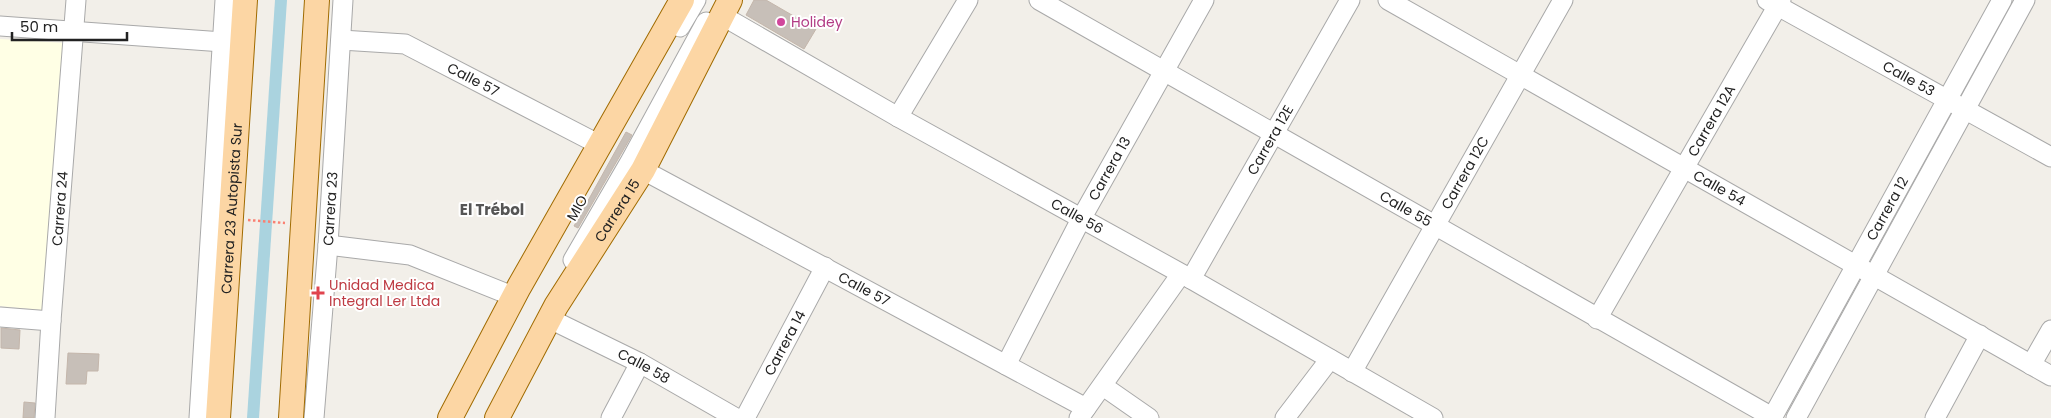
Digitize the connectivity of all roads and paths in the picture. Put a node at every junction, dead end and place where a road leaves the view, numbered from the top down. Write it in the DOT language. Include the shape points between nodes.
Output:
graph roads {
  1 [pos="76,0"];
  2 [pos="226,0"];
  3 [pos="245,0"];
  4 [pos="316,0"];
  5 [pos="343,0"];
  6 [pos="682,0"];
  7 [pos="696,0"];
  8 [pos="968,0"];
  9 [pos="1039,0"];
  10 [pos="1204,0"];
  11 [pos="1350,0"];
  12 [pos="1388,0"];
  13 [pos="1563,0"];
  14 [pos="2002,0"];
  15 [pos="2025,0"];
  16 [pos="1775,2"];
  17 [pos="723,5"];
  18 [pos="0,26"];
  19 [pos="74,31"];
  20 [pos="341,40"];
  21 [pos="223,45"];
  22 [pos="1164,71"];
  23 [pos="1520,75"];
  24 [pos="240,76"];
  25 [pos="1948,100"];
  26 [pos="1964,109"];
  27 [pos="898,116"];
  28 [pos="1274,134"];
  29 [pos="600,145"];
  30 [pos="2051,157"];
  31 [pos="1684,169"];
  32 [pos="643,170"];
  33 [pos="1081,219"];
  34 [pos="253,220"];
  35 [pos="282,223"];
  36 [pos="1435,226"];
  37 [pos="328,245"];
  38 [pos="1856,266"];
  39 [pos="825,267"];
  40 [pos="1873,276"];
  41 [pos="1186,277"];
  42 [pos="515,297"];
  43 [pos="0,317"];
  44 [pos="550,319"];
  45 [pos="1597,319"];
  46 [pos="51,321"];
  47 [pos="2051,330"];
  48 [pos="1980,335"];
  49 [pos="1330,359"];
  50 [pos="640,363"];
  51 [pos="1006,364"];
  52 [pos="2031,365"];
  53 [pos="1352,372"];
  54 [pos="2051,376"];
  55 [pos="1103,386"];
  56 [pos="1082,413"];
  57 [pos="215,414"];
  58 [pos="45,418"];
  59 [pos="199,418"];
  60 [pos="291,418"];
  61 [pos="314,418"];
  62 [pos="450,418"];
  63 [pos="462,418"];
  64 [pos="485,418"];
  65 [pos="497,418"];
  66 [pos="611,418"];
  67 [pos="736,418"];
  68 [pos="745,418"];
  69 [pos="1149,418"];
  70 [pos="1286,418"];
  71 [pos="1433,418"];
  72 [pos="1772,418"];
  73 [pos="1796,418"];
  74 [pos="1935,418"];
  1 -- 19 [label="street, Carrera 24"];
  2 -- 21 [label="street"];
  3 -- 24 [label="main road, Carrera 23 Autopista Sur"];
  4 -- 60 [label="main road"];
  5 -- 20 [label="street, Carrera 23"];
  6 -- 29 [label="main road"];
  7 -- 63 [label="street, MIO" via="529,292"];
  8 -- 27 [label="street"];
  9 -- 22 [label="street, Calle 55"];
  10 -- 22 [label="street, Carrera 13"];
  11 -- 28 [label="street, Carrera 12E"];
  12 -- 23 [label="street, Calle 54"];
  13 -- 23 [label="street, Carrera 12C"];
  14 -- 25 [label="street, Carrera 12"];
  15 -- 26 [label="street, Carrera 12"];
  16 -- 25 [label="street, Calle 53"];
  16 -- 31 [label="street, Carrera 12A"];
  17 -- 27 [label="street, Calle 56"];
  17 -- 32 [label="main road, Carrera 15"];
  17 -- 64 [label="street, MIO" via="548,302"];
  18 -- 19 [label="street"];
  19 -- 21 [label="street"];
  19 -- 46 [label="street, Carrera 24"];
  20 -- 29 [label="street, Calle 57" via="405,44"];
  20 -- 37 [label="street, Carrera 23"];
  21 -- 24 [label="main road"];
  21 -- 59 [label="street"];
  22 -- 28 [label="street, Calle 55"];
  22 -- 33 [label="street, Carrera 13"];
  23 -- 31 [label="street, Calle 54"];
  23 -- 36 [label="street, Carrera 12C"];
  24 -- 57 [label="main road, Carrera 23 Autopista Sur"];
  25 -- 26 [label="street, Calle 53"];
  25 -- 38 [label="street, Carrera 12"];
  26 -- 30 [label="street, Calle 53"];
  26 -- 40 [label="street, Carrera 12"];
  27 -- 33 [label="street, Calle 56"];
  28 -- 36 [label="street, Calle 55"];
  28 -- 41 [label="street, Carrera 12E"];
  29 -- 42 [label="main road"];
  31 -- 38 [label="street, Calle 54"];
  31 -- 45 [label="street, Carrera 12A"];
  32 -- 39 [label="street, Calle 57"];
  32 -- 44 [label="main road, Carrera 15"];
  33 -- 41 [label="street, Calle 56"];
  33 -- 51 [label="street, Carrera 13"];
  34 -- 35 [label="path"];
  36 -- 45 [label="street, Calle 55"];
  36 -- 53 [label="street, Carrera 12C"];
  37 -- 42 [label="street" via="410,255"];
  37 -- 61 [label="street, Carrera 23"];
  38 -- 40 [label="street, Calle 54"];
  38 -- 72 [label="street, Carrera 12"];
  39 -- 51 [label="street, Calle 57"];
  39 -- 68 [label="street, Carrera 14"];
  40 -- 48 [label="street, Calle 54"];
  40 -- 73 [label="street, Carrera 12"];
  41 -- 49 [label="street, Calle 56"];
  41 -- 55 [label="street, Carrera 12E"];
  42 -- 62 [label="main road"];
  43 -- 46 [label="street"];
  44 -- 50 [label="street, Calle 58"];
  44 -- 65 [label="main road, Carrera 15"];
  45 -- 72 [label="street, Calle 55"];
  46 -- 58 [label="street, Carrera 24"];
  47 -- 52 [label="street"];
  48 -- 52 [label="street, Calle 54"];
  48 -- 74 [label="street"];
  49 -- 53 [label="street, Calle 56"];
  49 -- 70 [label="street"];
  50 -- 66 [label="street"];
  50 -- 67 [label="street, Calle 58"];
  51 -- 56 [label="street, Calle 57"];
  52 -- 54 [label="street, Calle 54"];
  53 -- 71 [label="street, Calle 56"];
  55 -- 56 [label="street, Carrera 12E"];
  55 -- 69 [label="street"];
}
